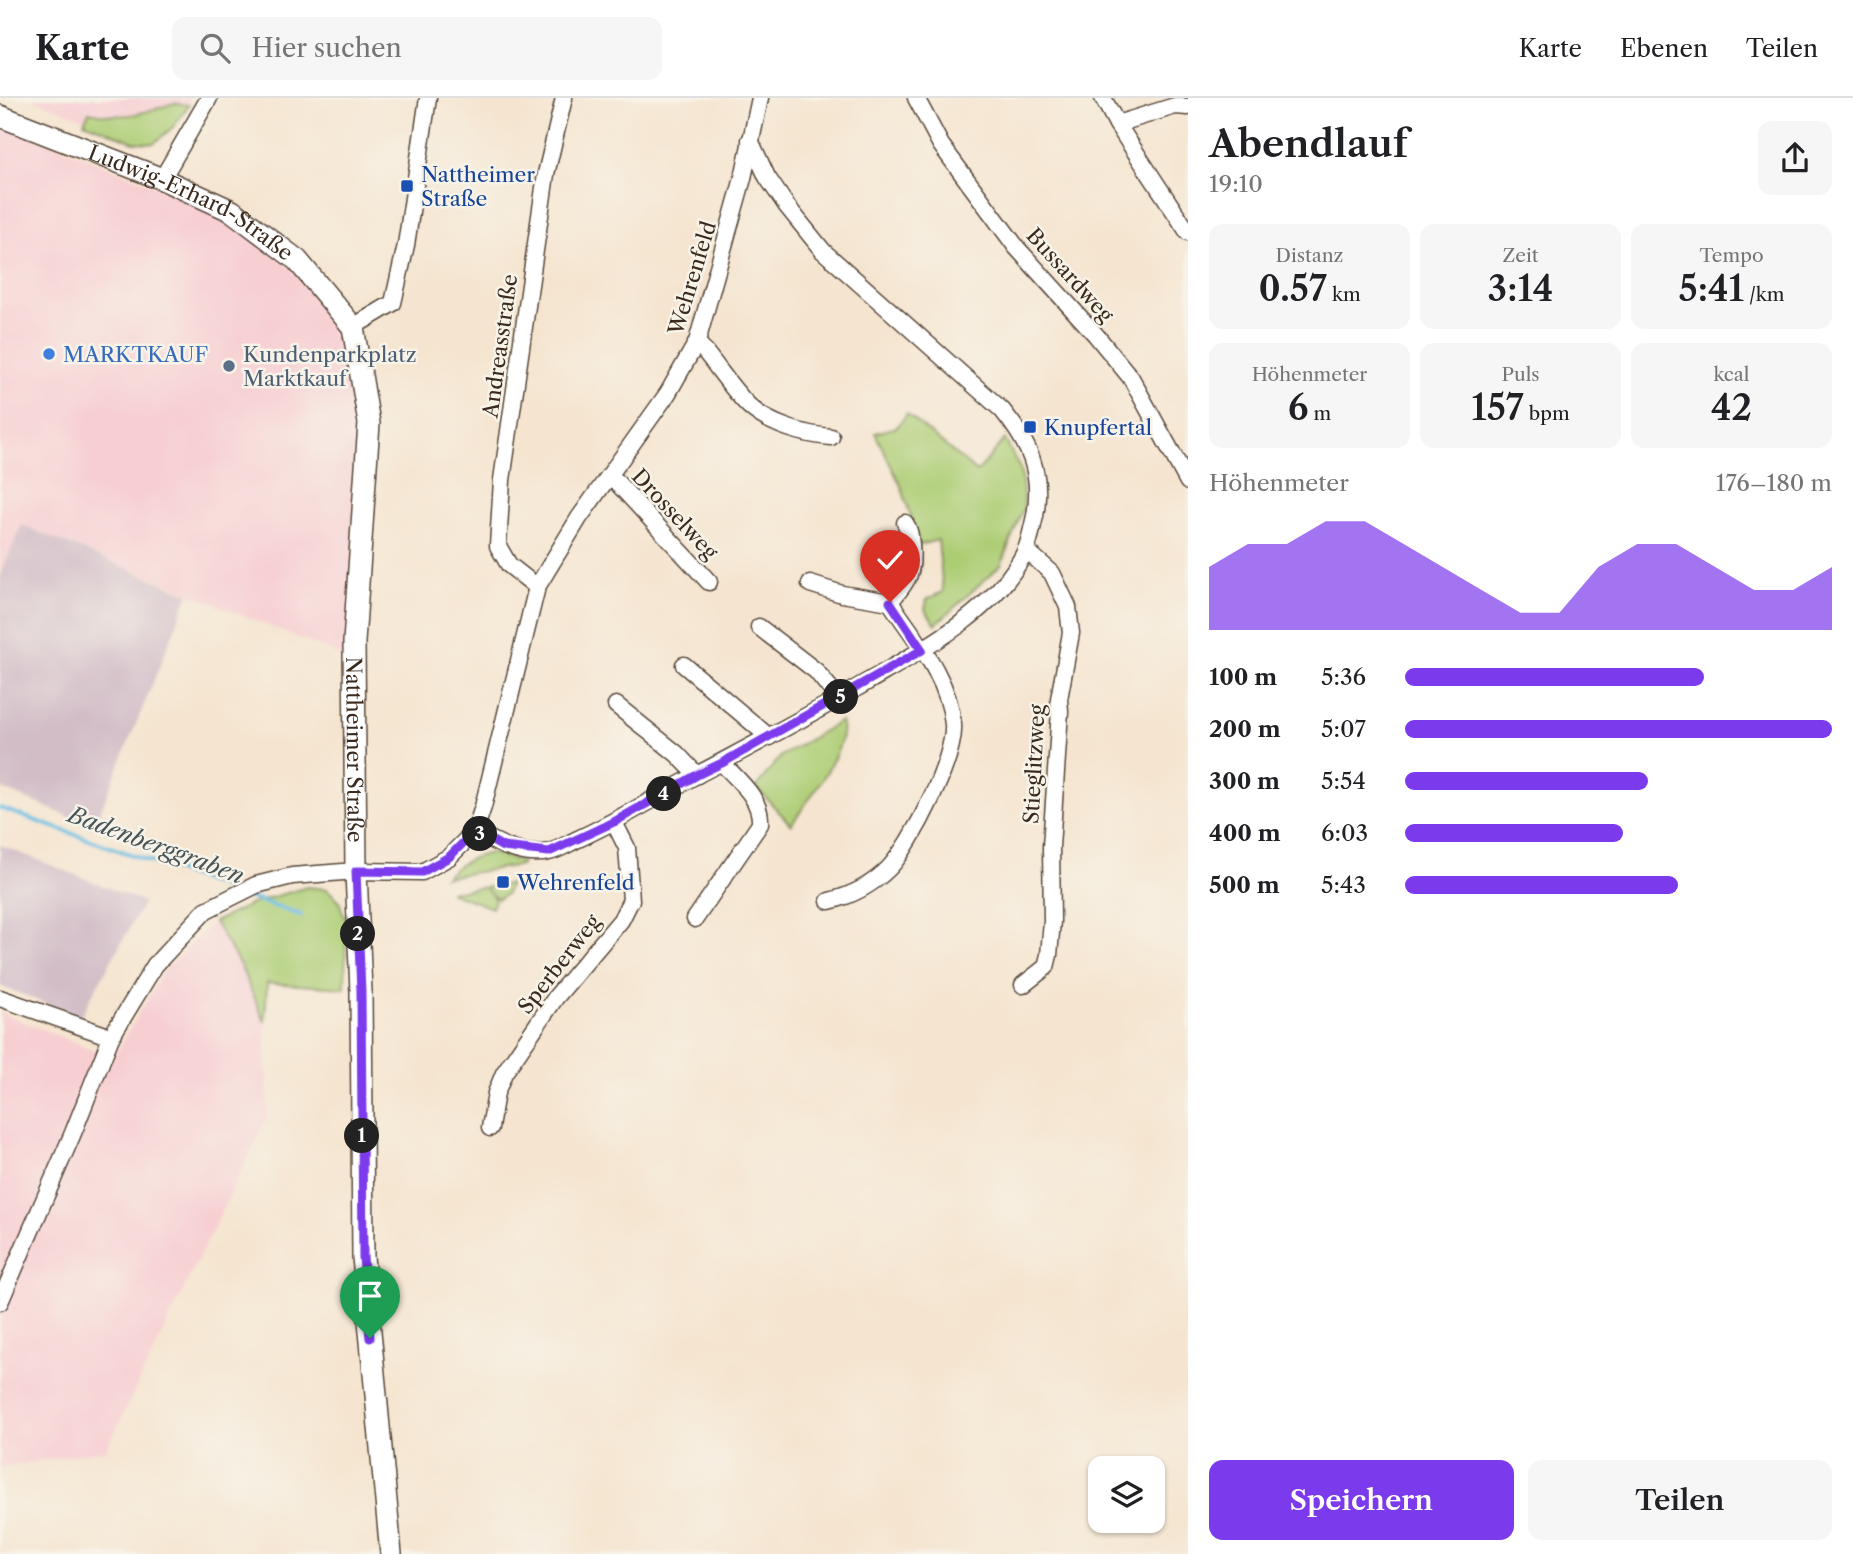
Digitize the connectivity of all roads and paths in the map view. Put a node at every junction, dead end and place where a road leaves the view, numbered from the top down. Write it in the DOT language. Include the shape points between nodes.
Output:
graph roads {
  1 [pos="209,98"];
  2 [pos="428,98"];
  3 [pos="564,98"];
  4 [pos="760,98"];
  5 [pos="916,98"];
  6 [pos="1103,98"];
  7 [pos="1179,104"];
  8 [pos="0,116"];
  9 [pos="1117,124"];
  10 [pos="750,140"];
  11 [pos="162,179"];
  12 [pos="1188,232"];
  13 [pos="353,327"];
  14 [pos="697,342"];
  15 [pos="831,437"];
  16 [pos="610,475"];
  17 [pos="1188,482"];
  18 [pos="905,523"];
  19 [pos="1026,550"];
  20 [pos="709,582"];
  21 [pos="810,584"];
  22 [pos="537,587"];
  23 [pos="890,602"];
  24 [pos="759,627"];
  25 [pos="922,650"];
  26 [pos="684,665"];
  27 [pos="839,699"];
  28 [pos="616,705"];
  29 [pos="769,737"];
  30 [pos="722,763"];
  31 [pos="697,775"];
  32 [pos="614,822"];
  33 [pos="475,831"];
  34 [pos="356,871"];
  35 [pos="829,901"];
  36 [pos="695,919"];
  37 [pos="1023,985"];
  38 [pos="0,998"];
  39 [pos="111,1037"];
  40 [pos="490,1128"];
  41 [pos="0,1302"];
  42 [pos="391,1554"];
  1 -- 11 [label="street"];
  2 -- 13 [label="street" via="393,303"];
  3 -- 22 [label="street, Andreasstraße" via="546,174 502,481 498,546 509,565"];
  4 -- 10 [label="street, Wehrenfeld"];
  5 -- 17 [label="street, Bussardweg" via="941,145 1017,248 1131,378"];
  6 -- 9 [label="street"];
  7 -- 9 [label="street"];
  8 -- 11 [label="street, Ludwig-Erhard-Straße"];
  9 -- 12 [label="street"];
  10 -- 14 [label="street, Wehrenfeld"];
  10 -- 19 [label="street" via="767,177 823,251 1002,410 1020,433 1038,484"];
  11 -- 13 [label="street, Ludwig-Erhard-Straße" via="232,211 297,260"];
  13 -- 34 [label="street, Nattheimer Straße" via="369,423 354,642"];
  14 -- 15 [label="street" via="748,405 765,418 797,431"];
  14 -- 16 [label="street, Wehrenfeld" via="668,393"];
  16 -- 20 [label="street, Drosselweg"];
  16 -- 22 [label="street, Wehrenfeld"];
  18 -- 23 [label="street" via="913,566"];
  19 -- 25 [label="street" via="995,593"];
  19 -- 37 [label="street, Stieglitzweg" via="1052,572 1068,607 1071,633 1059,699 1049,955 1046,967"];
  21 -- 23 [label="street"];
  22 -- 33 [label="street, Wehrenfeld"];
  23 -- 25 [label="street"];
  24 -- 27 [label="street" via="816,671"];
  25 -- 27 [label="street"];
  25 -- 35 [label="street" via="948,701 953,725 951,753 904,850 867,885"];
  26 -- 29 [label="street"];
  27 -- 29 [label="street"];
  28 -- 31 [label="street"];
  29 -- 30 [label="street"];
  30 -- 31 [label="street"];
  30 -- 36 [label="street" via="749,792 758,807 760,824"];
  31 -- 32 [label="street"];
  32 -- 33 [label="street" via="549,852 503,847"];
  32 -- 40 [label="street, Sperberweg" via="627,848 631,900 621,920 556,997 504,1073"];
  33 -- 34 [label="street, Wehrenfeld" via="449,857 422,872"];
  34 -- 39 [label="street, Wehrenfeld" via="292,876 256,885 206,910 155,965"];
  34 -- 42 [label="street, Nattheimer Straße" via="363,1257"];
  38 -- 39 [label="street"];
  39 -- 41 [label="street, Wehrenfeld"];
}
